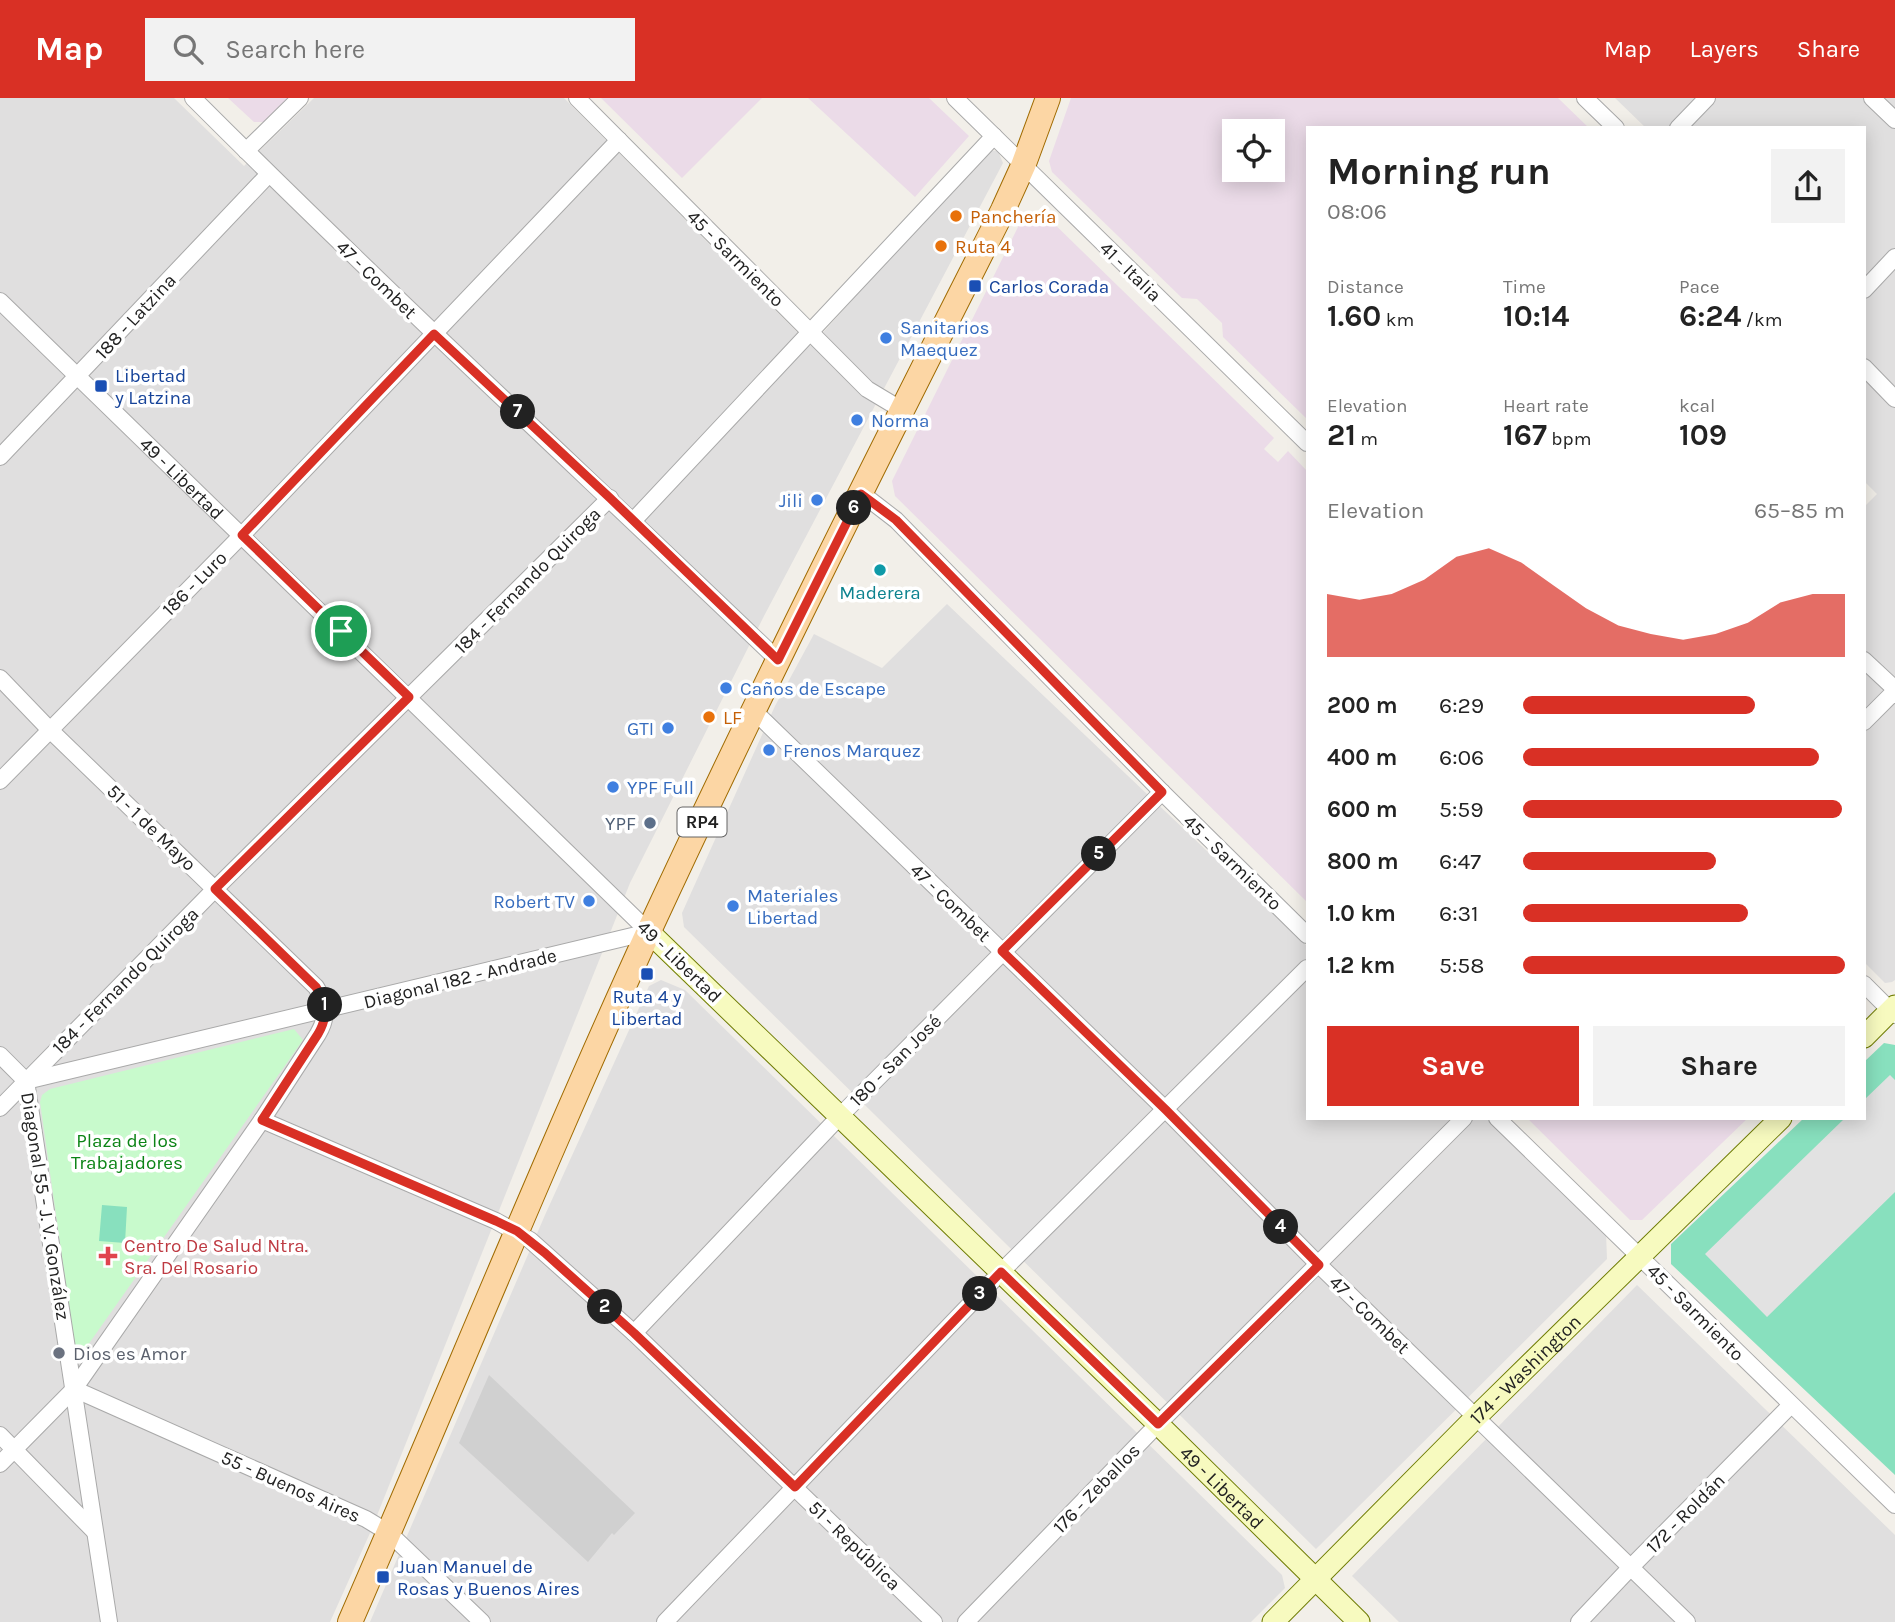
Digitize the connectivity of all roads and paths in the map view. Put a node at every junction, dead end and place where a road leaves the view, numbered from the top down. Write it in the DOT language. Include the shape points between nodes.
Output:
graph roads {
  1 [pos="193,98"];
  2 [pos="300,98"];
  3 [pos="577,98"];
  4 [pos="955,98"];
  5 [pos="1048,98"];
  6 [pos="1585,98"];
  7 [pos="1707,98"];
  8 [pos="1872,98"];
  9 [pos="1895,120"];
  10 [pos="1614,126"];
  11 [pos="1680,126"];
  12 [pos="994,136"];
  13 [pos="619,140"];
  14 [pos="246,151"];
  15 [pos="1024,166"];
  16 [pos="269,174"];
  17 [pos="1895,257"];
  18 [pos="1866,288"];
  19 [pos="0,301"];
  20 [pos="811,333"];
  21 [pos="434,334"];
  22 [pos="1866,369"];
  23 [pos="78,376"];
  24 [pos="1895,399"];
  25 [pos="902,410"];
  26 [pos="1306,442"];
  27 [pos="0,457"];
  28 [pos="861,494"];
  29 [pos="610,498"];
  30 [pos="633,521"];
  31 [pos="242,535"];
  32 [pos="778,660"];
  33 [pos="1866,662"];
  34 [pos="0,678"];
  35 [pos="1895,690"];
  36 [pos="409,697"];
  37 [pos="755,712"];
  38 [pos="1866,720"];
  39 [pos="50,730"];
  40 [pos="0,781"];
  41 [pos="1162,792"];
  42 [pos="215,889"];
  43 [pos="649,932"];
  44 [pos="1306,934"];
  45 [pos="1002,951"];
  46 [pos="1306,969"];
  47 [pos="1866,986"];
  48 [pos="326,1010"];
  49 [pos="1894,1011"];
  50 [pos="1866,1035"];
  51 [pos="0,1055"];
  52 [pos="26,1081"];
  53 [pos="0,1108"];
  54 [pos="1166,1110"];
  55 [pos="840,1116"];
  56 [pos="262,1120"];
  57 [pos="1462,1120"];
  58 [pos="1499,1120"];
  59 [pos="1778,1120"];
  60 [pos="517,1231"];
  61 [pos="1639,1256"];
  62 [pos="1319,1265"];
  63 [pos="1001,1272"];
  64 [pos="634,1333"];
  65 [pos="74,1389"];
  66 [pos="1791,1405"];
  67 [pos="1477,1416"];
  68 [pos="1158,1424"];
  69 [pos="0,1436"];
  70 [pos="15,1450"];
  71 [pos="0,1464"];
  72 [pos="795,1487"];
  73 [pos="1895,1505"];
  74 [pos="94,1531"];
  75 [pos="389,1533"];
  76 [pos="1631,1567"];
  77 [pos="1315,1579"];
  78 [pos="109,1622"];
  79 [pos="350,1622"];
  80 [pos="482,1622"];
  81 [pos="665,1622"];
  82 [pos="934,1622"];
  83 [pos="966,1622"];
  84 [pos="1273,1622"];
  85 [pos="1359,1622"];
  86 [pos="1579,1622"];
  87 [pos="1687,1622"];
  1 -- 14 [label="street, 47 - Combet"];
  2 -- 14 [label="street"];
  3 -- 13 [label="street, 45 - Sarmiento"];
  4 -- 12 [label="street, 41 - Italia"];
  5 -- 15 [label="main road, RP4"];
  6 -- 10 [label="street"];
  7 -- 11 [label="street"];
  8 -- 9 [label="street"];
  12 -- 15 [label="street, 41 - Italia"];
  12 -- 20 [label="street, 184 - Fernando Quiroga"];
  13 -- 20 [label="street, 45 - Sarmiento"];
  13 -- 21 [label="street, 186 - Luro"];
  14 -- 16 [label="street, 47 - Combet"];
  15 -- 25 [label="main road, RP4"];
  15 -- 26 [label="street, 41 - Italia"];
  16 -- 21 [label="street, 47 - Combet"];
  16 -- 23 [label="street, 188 - Latzina"];
  17 -- 18 [label="street"];
  19 -- 23 [label="street, 49 - Libertad"];
  20 -- 25 [label="street, 45 - Sarmiento" via="867,389"];
  20 -- 30 [label="street, 184 - Fernando Quiroga"];
  21 -- 29 [label="street, 47 - Combet"];
  21 -- 31 [label="street, 186 - Luro"];
  22 -- 24 [label="street"];
  23 -- 27 [label="street, 188 - Latzina"];
  23 -- 31 [label="street, 49 - Libertad"];
  25 -- 28 [label="main road, RP4"];
  28 -- 32 [label="main road, RP4"];
  28 -- 41 [label="street, 45 - Sarmiento" via="896,520"];
  29 -- 30 [label="street, 47 - Combet"];
  29 -- 36 [label="street, 184 - Fernando Quiroga"];
  30 -- 32 [label="street, 47 - Combet"];
  31 -- 36 [label="street, 49 - Libertad"];
  31 -- 39 [label="street, 186 - Luro"];
  32 -- 37 [label="main road, RP4"];
  33 -- 35 [label="street"];
  34 -- 39 [label="street, 51 - 1 de Mayo"];
  35 -- 38 [label="street"];
  36 -- 42 [label="street, 184 - Fernando Quiroga"];
  36 -- 43 [label="street, 49 - Libertad"];
  37 -- 43 [label="main road, RP4"];
  37 -- 45 [label="street, 47 - Combet"];
  39 -- 40 [label="street, 186 - Luro"];
  39 -- 42 [label="street, 51 - 1 de Mayo"];
  41 -- 44 [label="street, 45 - Sarmiento"];
  41 -- 45 [label="street, 180 - San José"];
  42 -- 48 [label="street, 51 - 1 de Mayo" via="316,987"];
  42 -- 52 [label="street, 184 - Fernando Quiroga"];
  43 -- 48 [label="street, Diagonal 182 - Andrade"];
  43 -- 55 [label="street, 49 - Libertad"];
  43 -- 60 [label="main road, RP4"];
  45 -- 54 [label="street, 47 - Combet"];
  45 -- 55 [label="street, 180 - San José"];
  46 -- 54 [label="street"];
  47 -- 49 [label="street"];
  48 -- 52 [label="street, Diagonal 182 - Andrade"];
  48 -- 56 [label="street" via="325,1022"];
  49 -- 50 [label="street"];
  51 -- 52 [label="street"];
  52 -- 53 [label="street, 184 - Fernando Quiroga"];
  52 -- 65 [label="street, Diagonal 55 - J. V. González"];
  54 -- 62 [label="street, 47 - Combet"];
  54 -- 63 [label="street"];
  55 -- 63 [label="street, 49 - Libertad"];
  55 -- 64 [label="street, 180 - San José"];
  56 -- 60 [label="street, 51 - República"];
  56 -- 65 [label="street"];
  57 -- 62 [label="street, 176 - Zeballos"];
  58 -- 61 [label="street, 45 - Sarmiento"];
  59 -- 61 [label="street, 174 - Washington"];
  60 -- 64 [label="street, 51 - República"];
  60 -- 75 [label="main road, RP4"];
  61 -- 66 [label="street, 45 - Sarmiento"];
  61 -- 67 [label="street, 174 - Washington"];
  62 -- 67 [label="street, 47 - Combet"];
  62 -- 68 [label="street, 176 - Zeballos"];
  63 -- 68 [label="street, 49 - Libertad"];
  63 -- 72 [label="street"];
  64 -- 72 [label="street, 51 - República"];
  65 -- 70 [label="street"];
  65 -- 74 [label="street, Diagonal 55 - J. V. González"];
  65 -- 75 [label="street, 55 - Buenos Aires"];
  66 -- 73 [label="street, 45 - Sarmiento"];
  66 -- 76 [label="street, 172 - Roldán"];
  67 -- 76 [label="street, 47 - Combet"];
  67 -- 77 [label="street, 174 - Washington"];
  68 -- 77 [label="street, 49 - Libertad"];
  68 -- 83 [label="street, 176 - Zeballos"];
  69 -- 70 [label="street"];
  70 -- 71 [label="street"];
  70 -- 74 [label="street"];
  72 -- 81 [label="street"];
  72 -- 82 [label="street, 51 - República"];
  74 -- 78 [label="street, Diagonal 55 - J. V. González"];
  75 -- 79 [label="main road, RP4"];
  75 -- 80 [label="street, 55 - Buenos Aires"];
  76 -- 86 [label="street, 172 - Roldán"];
  76 -- 87 [label="street, 47 - Combet"];
  77 -- 84 [label="street, 174 - Washington"];
  77 -- 85 [label="street, 49 - Libertad"];
}
